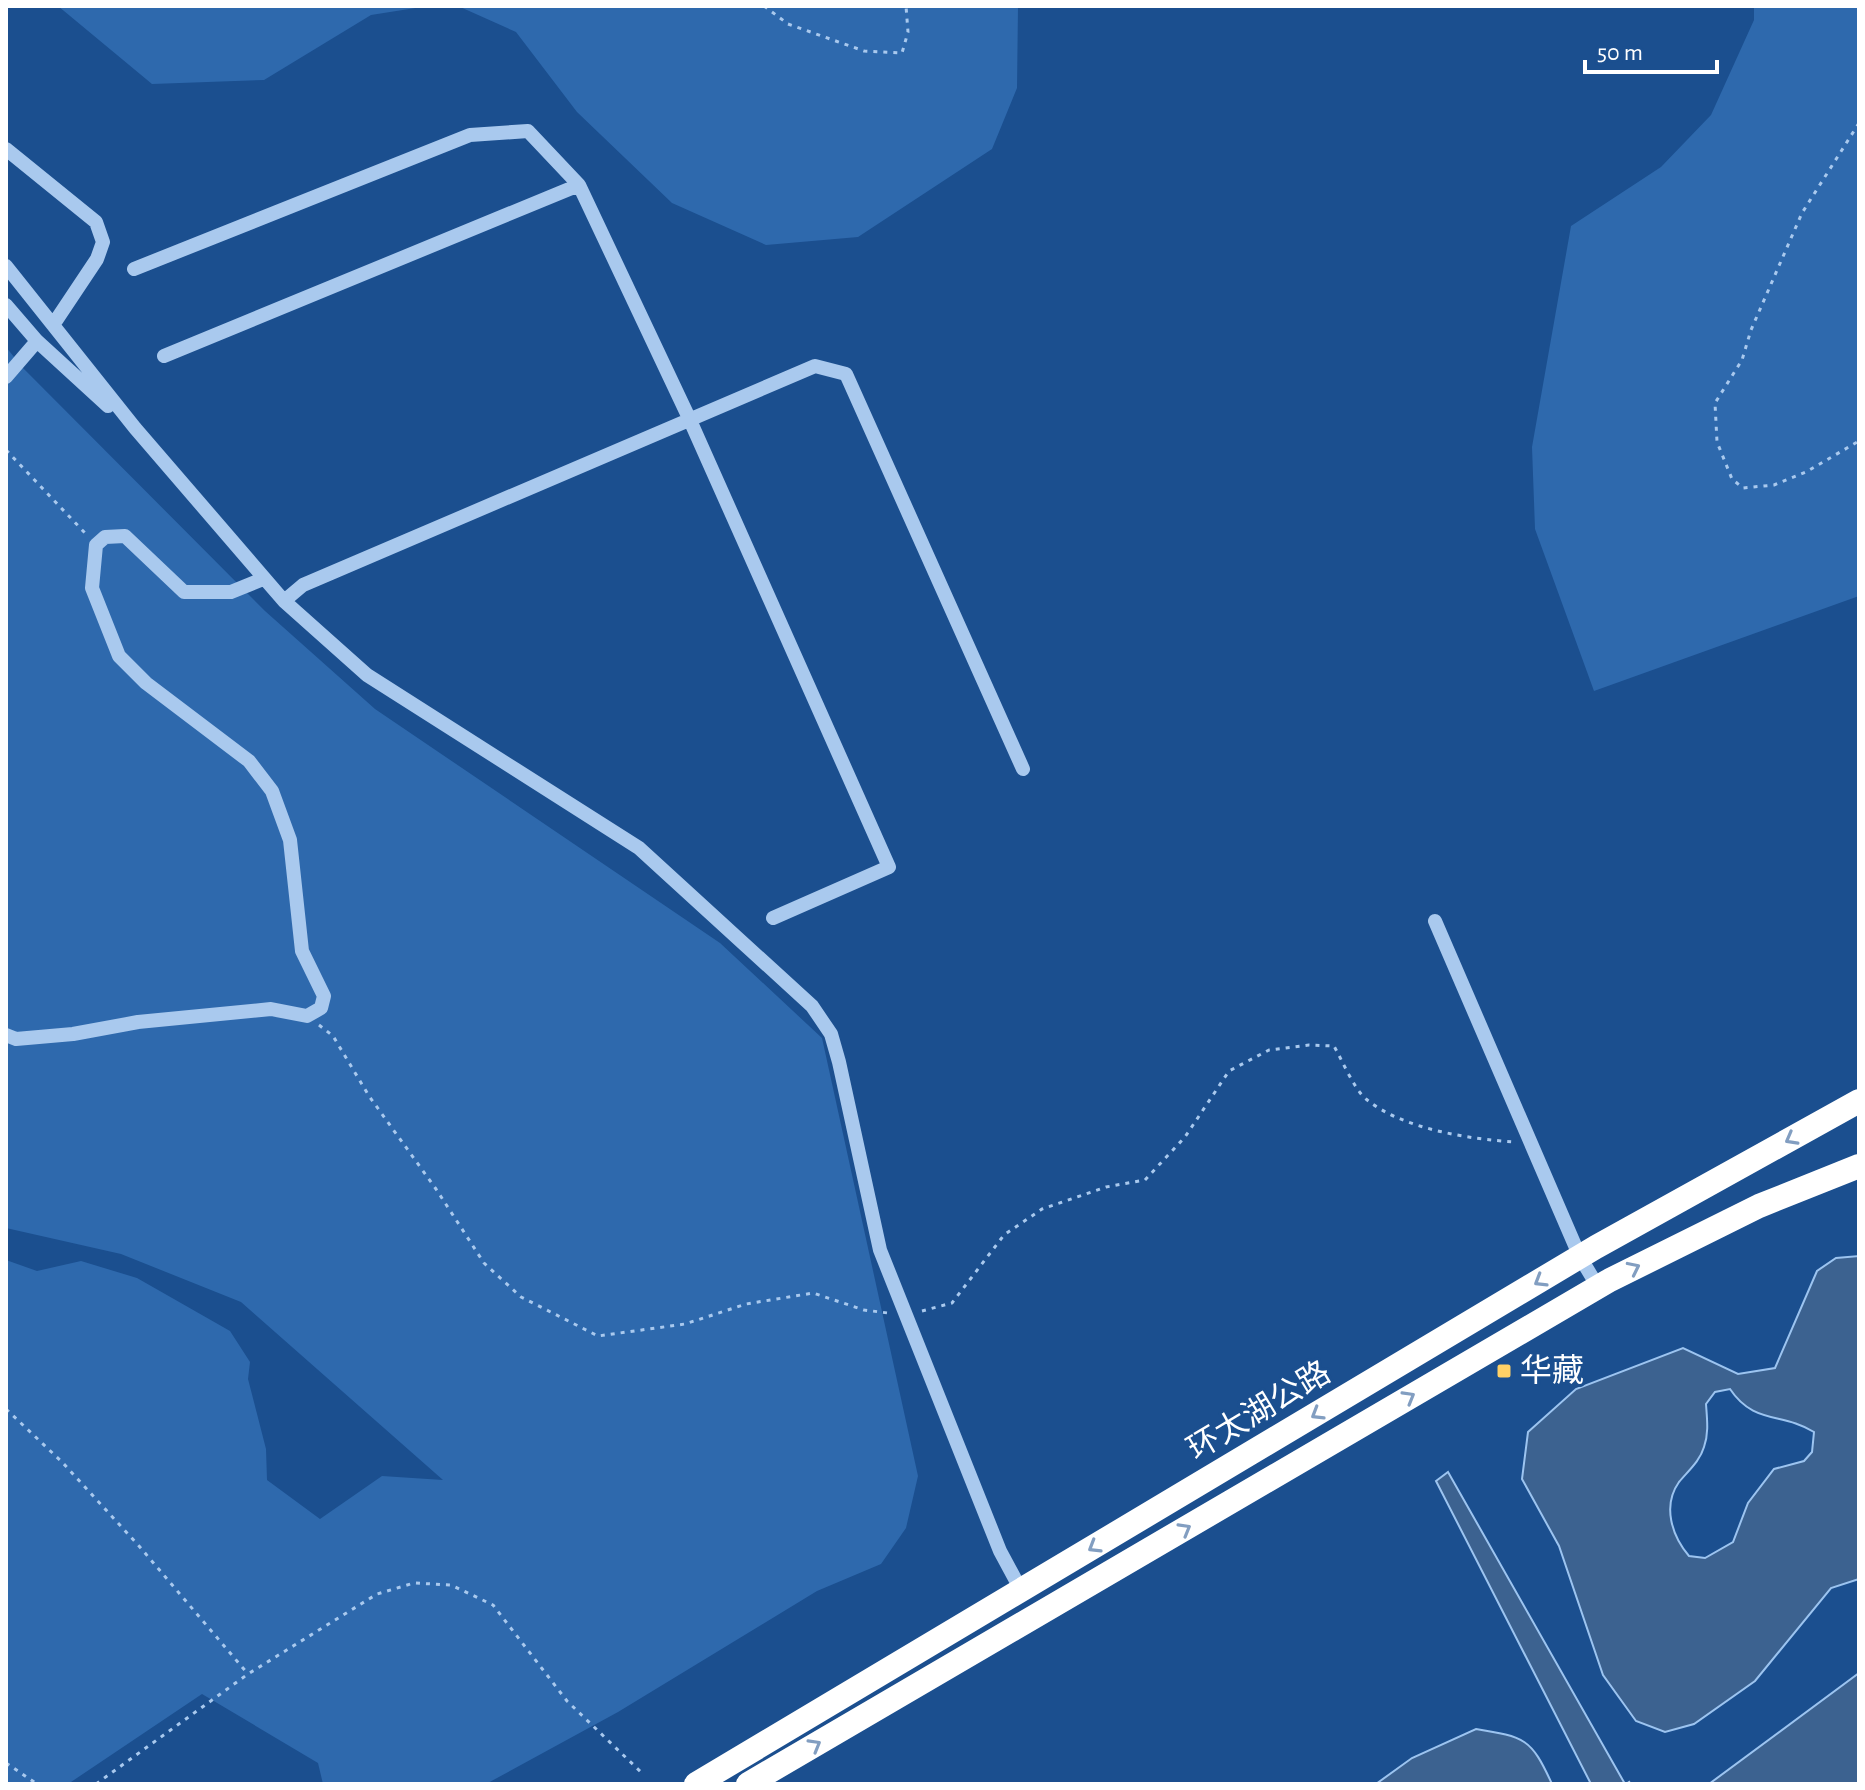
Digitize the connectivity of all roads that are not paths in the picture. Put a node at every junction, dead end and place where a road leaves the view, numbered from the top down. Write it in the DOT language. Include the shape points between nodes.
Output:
graph roads {
  1 [pos="6,149"];
  2 [pos="579,185"];
  3 [pos="6,266"];
  4 [pos="134,269"];
  5 [pos="6,305"];
  6 [pos="53,325"];
  7 [pos="37,341"];
  8 [pos="164,356"];
  9 [pos="6,377"];
  10 [pos="689,418"];
  11 [pos="135,428"];
  12 [pos="263,579"];
  13 [pos="284,601"];
  14 [pos="1023,769"];
  15 [pos="773,918"];
  16 [pos="1435,921"];
  17 [pos="6,1035"];
  18 [pos="1859,1101"];
  19 [pos="1859,1166"];
  20 [pos="1580,1257"];
  21 [pos="1598,1287"];
  22 [pos="1021,1590"];
  23 [pos="696,1784"];
  24 [pos="748,1784"];
  1 -- 6 [label="street" via="96,222 103,242"];
  2 -- 4 [label="street" via="528,131 470,135"];
  2 -- 8 [label="street"];
  2 -- 10 [label="street"];
  3 -- 6 [label="street"];
  5 -- 7 [label="street"];
  6 -- 11 [label="street"];
  7 -- 9 [label="street"];
  7 -- 11 [label="street"];
  10 -- 13 [label="street" via="303,585"];
  10 -- 14 [label="street" via="815,366 846,374"];
  10 -- 15 [label="street" via="889,867"];
  11 -- 12 [label="street"];
  12 -- 13 [label="street"];
  12 -- 17 [label="street" via="231,592 184,592 125,536 105,537 96,545 92,588 119,656 146,683 249,761 272,791 290,840 302,951 324,996 321,1008 307,1016 271,1009 73,1034 16,1039"];
  13 -- 22 [label="street" via="367,675 639,848 812,1006 831,1034 880,1250 1000,1551"];
  16 -- 20 [label="street"];
  18 -- 20 [label="highway, 环太湖公路, one-way"];
  21 -- 19 [label="highway, 环太湖公路, one-way" via="1759,1206"];
  20 -- 21 [label="street"];
  20 -- 22 [label="highway, 环太湖公路, one-way"];
  24 -- 21 [label="highway, 环太湖公路, one-way"];
  22 -- 23 [label="highway, 环太湖公路"];
}
